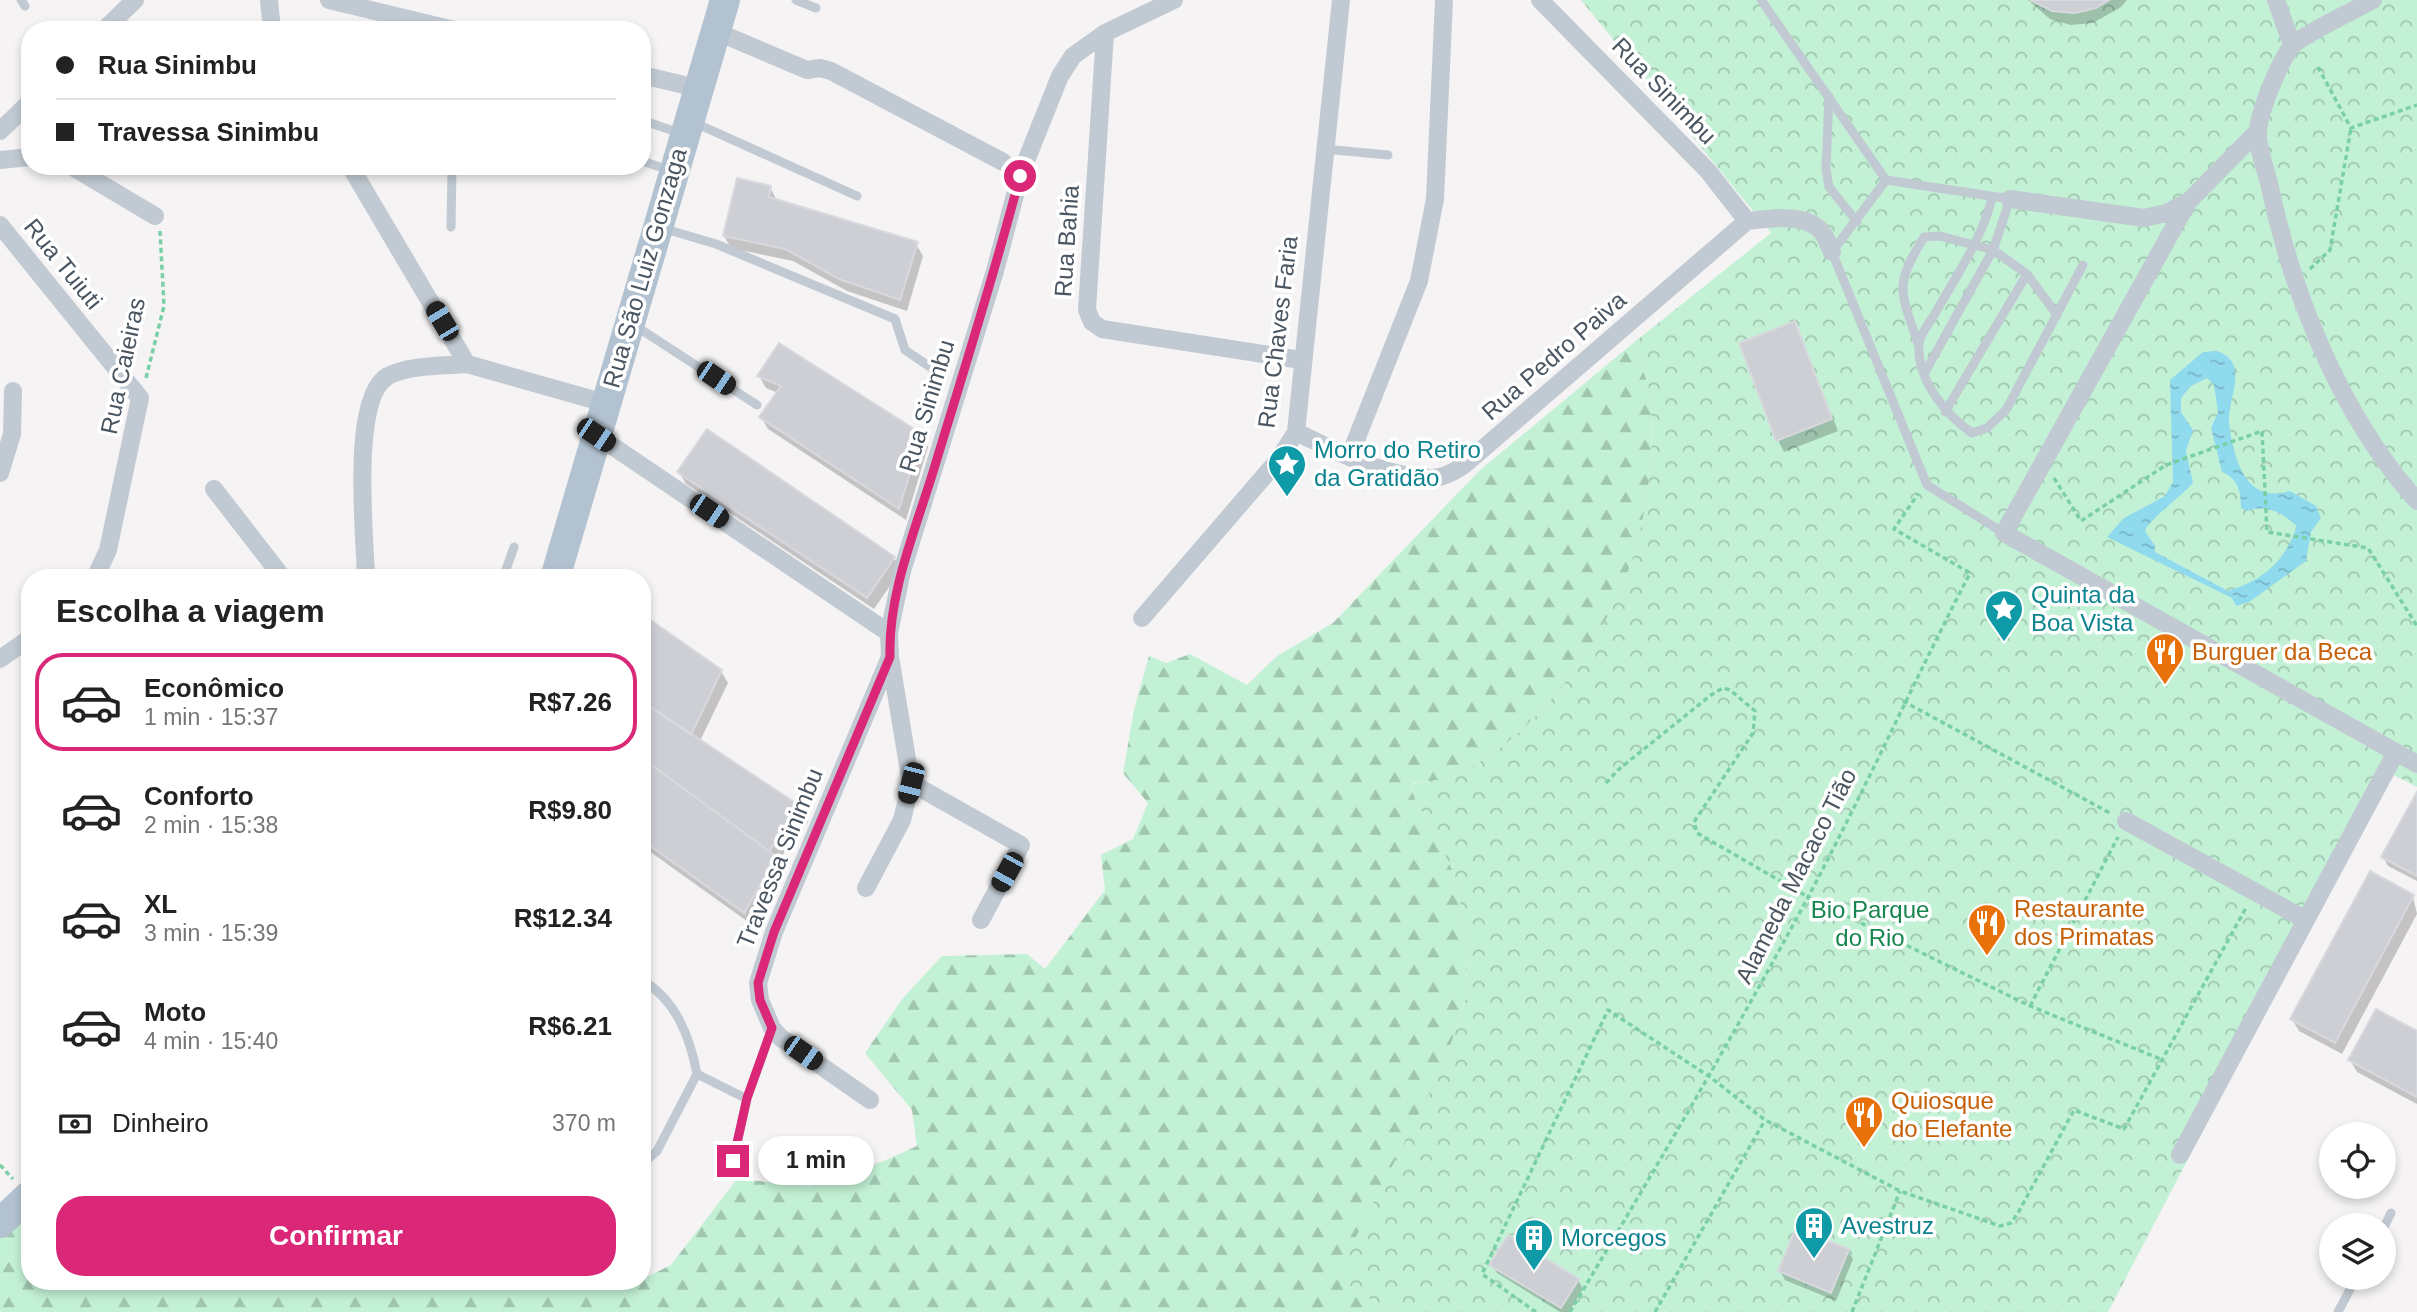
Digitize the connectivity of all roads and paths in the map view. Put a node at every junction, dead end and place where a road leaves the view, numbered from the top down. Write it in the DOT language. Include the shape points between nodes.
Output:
graph roads {
  1 [pos="135,0"];
  2 [pos="269,0"];
  3 [pos="329,0"];
  4 [pos="725,0"];
  5 [pos="796,0"];
  6 [pos="1174,0"];
  7 [pos="1341,0"];
  8 [pos="1444,0"];
  9 [pos="1540,0"];
  10 [pos="1761,0"];
  11 [pos="2276,0"];
  12 [pos="2373,0"];
  13 [pos="816,8"];
  14 [pos="113,21"];
  15 [pos="271,21"];
  16 [pos="415,21"];
  17 [pos="715,31"];
  18 [pos="1105,33"];
  19 [pos="2292,45"];
  20 [pos="2318,67"];
  21 [pos="651,77"];
  22 [pos="698,88"];
  23 [pos="1829,96"];
  24 [pos="2417,105"];
  25 [pos="21,111"];
  26 [pos="651,121"];
  27 [pos="686,127"];
  28 [pos="2351,128"];
  29 [pos="0,131"];
  30 [pos="2258,131"];
  31 [pos="1324,149"];
  32 [pos="1388,155"];
  33 [pos="21,158"];
  34 [pos="0,160"];
  35 [pos="1003,162"];
  36 [pos="651,164"];
  37 [pos="673,171"];
  38 [pos="86,175"];
  39 [pos="355,175"];
  40 [pos="452,175"];
  41 [pos="1886,180"];
  42 [pos="857,196"];
  43 [pos="2001,198"];
  44 [pos="2188,202"];
  45 [pos="155,216"];
  46 [pos="1747,221"];
  47 [pos="1857,222"];
  48 [pos="0,225"];
  49 [pos="657,226"];
  50 [pos="450,227"];
  51 [pos="1974,245"];
  52 [pos="1993,250"];
  53 [pos="1832,252"];
  54 [pos="2083,265"];
  55 [pos="2027,274"];
  56 [pos="2297,283"];
  57 [pos="2057,315"];
  58 [pos="629,322"];
  59 [pos="1919,344"];
  60 [pos="1301,360"];
  61 [pos="467,363"];
  62 [pos="933,369"];
  63 [pos="1924,374"];
  64 [pos="13,391"];
  65 [pos="140,398"];
  66 [pos="605,403"];
  67 [pos="757,405"];
  68 [pos="1945,412"];
  69 [pos="1296,432"];
  70 [pos="596,435"];
  71 [pos="1350,455"];
  72 [pos="2045,464"];
  73 [pos="0,473"];
  74 [pos="1927,485"];
  75 [pos="214,489"];
  76 [pos="2417,501"];
  77 [pos="2004,533"];
  78 [pos="514,547"];
  79 [pos="99,569"];
  80 [pos="277,569"];
  81 [pos="366,569"];
  82 [pos="506,569"];
  83 [pos="558,569"];
  84 [pos="1142,618"];
  85 [pos="2417,626"];
  86 [pos="889,633"];
  87 [pos="21,644"];
  88 [pos="890,657"];
  89 [pos="0,659"];
  90 [pos="1903,701"];
  91 [pos="2396,752"];
  92 [pos="2417,764"];
  93 [pos="911,783"];
  94 [pos="1606,783"];
  95 [pos="2126,821"];
  96 [pos="866,888"];
  97 [pos="2255,891"];
  98 [pos="1808,897"];
  99 [pos="981,920"];
  100 [pos="2306,920"];
  101 [pos="651,987"];
  102 [pos="2030,1006"];
  103 [pos="772,1028"];
  104 [pos="2163,1060"];
  105 [pos="697,1074"];
  106 [pos="1710,1077"];
  107 [pos="747,1098"];
  108 [pos="870,1100"];
  109 [pos="1765,1120"];
  110 [pos="2180,1155"];
  111 [pos="651,1156"];
  112 [pos="733,1161"];
  113 [pos="1900,1191"];
  114 [pos="21,1203"];
  115 [pos="0,1223"];
  116 [pos="2350,1290"];
  117 [pos="1536,1312"];
  118 [pos="1570,1312"];
  119 [pos="1655,1312"];
  120 [pos="1852,1312"];
  121 [pos="2338,1312"];
  1 -- 14 [label="street"];
  2 -- 15 [label="street"];
  3 -- 16 [label="street"];
  4 -- 17 [label="main road, Rua São Luiz Gonzaga"];
  5 -- 13 [label="lane"];
  6 -- 18 [label="street, Rua Sinimbu"];
  7 -- 31 [label="street, Rua Chaves Faria"];
  8 -- 71 [label="street" via="1435,199 1419,281"];
  9 -- 46 [label="street, Rua Sinimbu" via="1708,171"];
  10 -- 23 [label="lane"];
  11 -- 19 [label="street"];
  12 -- 19 [label="street"];
  17 -- 22 [label="main road, Rua São Luiz Gonzaga"];
  17 -- 35 [label="street" via="807,70 831,71"];
  18 -- 60 [label="street, Rua Bahia" via="1087,310 1092,322 1102,329"];
  18 -- 86 [label="street, Rua Sinimbu" via="1073,56 1060,76 1020,176 902,571"];
  19 -- 30 [label="street"];
  20 -- 28 [label="path"];
  21 -- 22 [label="street"];
  22 -- 27 [label="main road, Rua São Luiz Gonzaga"];
  23 -- 41 [label="lane"];
  23 -- 47 [label="lane" via="1829,187"];
  24 -- 28 [label="path"];
  25 -- 29 [label="street"];
  26 -- 27 [label="lane"];
  27 -- 37 [label="main road, Rua São Luiz Gonzaga"];
  27 -- 42 [label="lane"];
  28 -- 56 [label="path" via="2330,250"];
  30 -- 44 [label="street"];
  30 -- 56 [label="street" via="2277,225"];
  31 -- 32 [label="lane"];
  31 -- 60 [label="street, Rua Chaves Faria"];
  33 -- 34 [label="street"];
  36 -- 37 [label="lane"];
  37 -- 49 [label="main road, Rua São Luiz Gonzaga"];
  38 -- 45 [label="street"];
  39 -- 61 [label="street"];
  40 -- 50 [label="lane"];
  41 -- 43 [label="lane"];
  41 -- 47 [label="lane"];
  43 -- 44 [label="street" via="2144,218"];
  43 -- 51 [label="lane"];
  43 -- 52 [label="lane"];
  44 -- 72 [label="street"];
  45 -- 65 [label="path, Rua Caieiras" via="162,249 164,306"];
  46 -- 53 [label="street" via="1786,217 1806,223 1822,231"];
  46 -- 71 [label="street, Rua Pedro Paiva" via="1464,466 1430,478 1383,469"];
  47 -- 53 [label="lane"];
  48 -- 65 [label="street, Rua Tuiuti"];
  49 -- 58 [label="main road, Rua São Luiz Gonzaga"];
  49 -- 62 [label="lane" via="716,244 895,319 905,350"];
  51 -- 52 [label="lane"];
  51 -- 59 [label="lane"];
  51 -- 59 [label="lane" via="1940,236 1924,237 1910,261 1901,284"];
  52 -- 55 [label="lane"];
  52 -- 63 [label="lane"];
  53 -- 74 [label="lane"];
  54 -- 57 [label="lane"];
  55 -- 57 [label="lane"];
  55 -- 68 [label="lane"];
  56 -- 76 [label="street" via="2340,388 2380,458"];
  57 -- 68 [label="lane" via="2006,410 1987,428 1972,433"];
  58 -- 66 [label="main road, Rua São Luiz Gonzaga"];
  58 -- 67 [label="lane"];
  59 -- 63 [label="lane"];
  60 -- 69 [label="street, Rua Chaves Faria"];
  61 -- 66 [label="street"];
  61 -- 81 [label="street" via="399,372 376,389 362,431"];
  63 -- 68 [label="lane"];
  64 -- 73 [label="street" via="12,434"];
  65 -- 79 [label="street, Rua Caieiras" via="108,550"];
  66 -- 70 [label="main road, Rua São Luiz Gonzaga"];
  69 -- 71 [label="street, Rua Pedro Paiva"];
  69 -- 84 [label="street, Rua Chaves Faria"];
  70 -- 83 [label="main road, Rua São Luiz Gonzaga"];
  70 -- 86 [label="street"];
  72 -- 77 [label="street"];
  72 -- 85 [label="path" via="2081,521 2166,465 2262,431 2267,532 2368,548"];
  74 -- 77 [label="lane"];
  74 -- 90 [label="path, Alameda Macaco Tião" via="1894,528 1970,573"];
  75 -- 80 [label="street"];
  77 -- 91 [label="street"];
  78 -- 82 [label="lane"];
  86 -- 88 [label="street, Rua Sinimbu"];
  87 -- 89 [label="street"];
  88 -- 93 [label="street, Rua Sinimbu"];
  88 -- 103 [label="street, Travessa Sinimbu" via="809,847 758,983"];
  90 -- 95 [label="path"];
  90 -- 98 [label="path, Alameda Macaco Tião"];
  91 -- 92 [label="street"];
  91 -- 100 [label="street"];
  93 -- 96 [label="street, Rua Sinimbu" via="902,820"];
  93 -- 99 [label="street" via="1021,845"];
  94 -- 98 [label="path" via="1711,695 1723,688 1730,690 1755,711 1755,722 1694,822 1697,833"];
  95 -- 97 [label="street"];
  95 -- 102 [label="path"];
  97 -- 100 [label="street"];
  97 -- 104 [label="path"];
  98 -- 102 [label="path"];
  98 -- 106 [label="path, Alameda Macaco Tião"];
  100 -- 110 [label="street"];
  101 -- 105 [label="lane" via="672,1004 679,1017"];
  102 -- 104 [label="path"];
  103 -- 107 [label="lane"];
  103 -- 108 [label="street"];
  104 -- 113 [label="path" via="2124,1129 2074,1110 2011,1223 2000,1226"];
  105 -- 107 [label="lane"];
  105 -- 111 [label="lane"];
  106 -- 109 [label="path"];
  106 -- 117 [label="path" via="1608,1010 1482,1274"];
  106 -- 118 [label="path, Alameda Macaco Tião"];
  107 -- 112 [label="lane"];
  109 -- 113 [label="path"];
  109 -- 119 [label="path"];
  113 -- 120 [label="path"];
  114 -- 115 [label="main road"];
  116 -- 121 [label="lane"];
}
